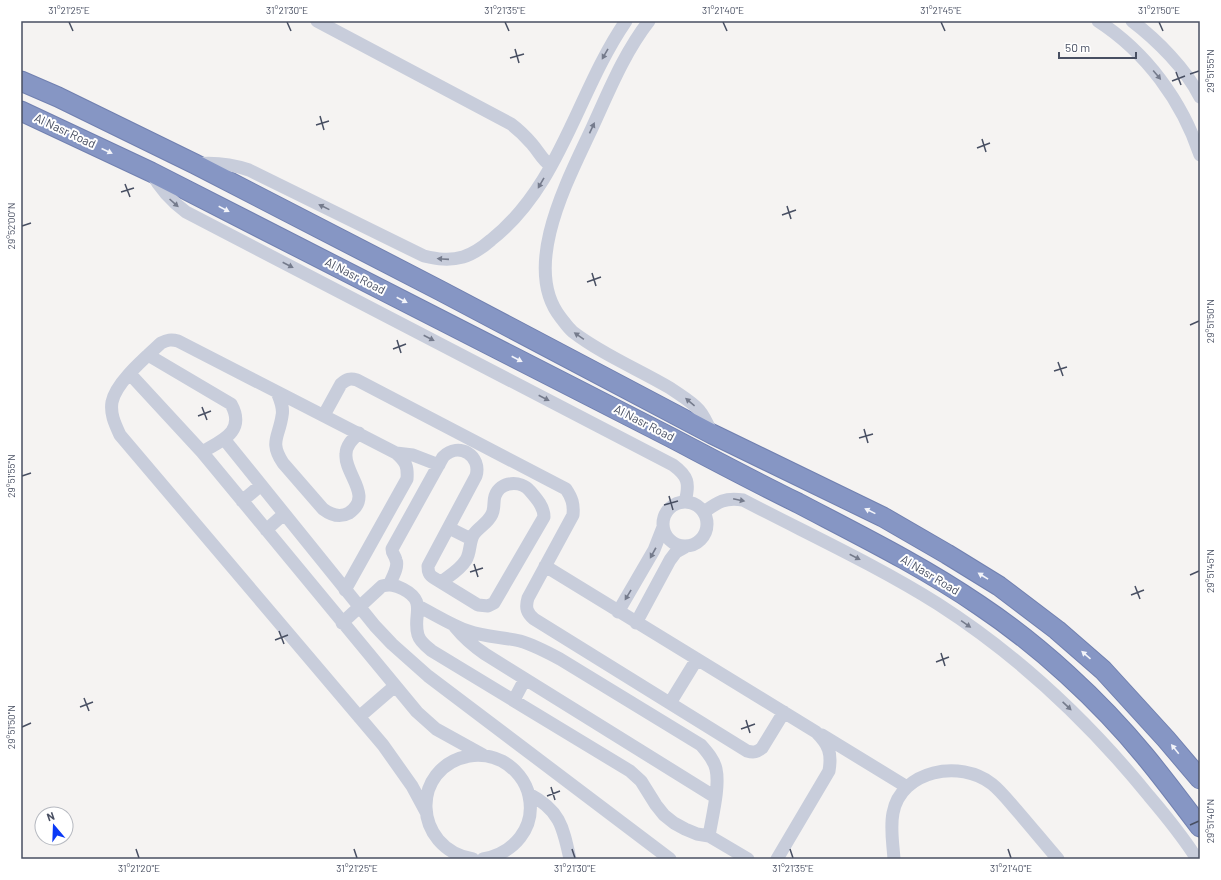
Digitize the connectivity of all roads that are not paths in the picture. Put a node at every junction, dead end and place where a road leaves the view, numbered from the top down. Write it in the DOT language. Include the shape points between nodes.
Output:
graph roads {
  1 [pos="317,21"];
  2 [pos="626,21"];
  3 [pos="649,21"];
  4 [pos="1098,21"];
  5 [pos="1138,22"];
  6 [pos="21,81"];
  7 [pos="1200,97"];
  8 [pos="21,111"];
  9 [pos="1198,140"];
  10 [pos="563,142"];
  11 [pos="582,151"];
  12 [pos="1200,155"];
  13 [pos="195,164"];
  14 [pos="551,166"];
  15 [pos="151,172"];
  16 [pos="148,355"];
  17 [pos="130,374"];
  18 [pos="277,392"];
  19 [pos="324,416"];
  20 [pos="359,434"];
  21 [pos="712,434"];
  22 [pos="224,439"];
  23 [pos="202,452"];
  24 [pos="396,453"];
  25 [pos="439,465"];
  26 [pos="261,485"];
  27 [pos="242,501"];
  28 [pos="686,502"];
  29 [pos="704,512"];
  30 [pos="284,514"];
  31 [pos="662,527"];
  32 [pos="449,528"];
  33 [pos="266,530"];
  34 [pos="471,539"];
  35 [pos="684,547"];
  36 [pos="545,566"];
  37 [pos="441,582"];
  38 [pos="389,585"];
  39 [pos="345,590"];
  40 [pos="418,606"];
  41 [pos="358,607"];
  42 [pos="618,612"];
  43 [pos="636,622"];
  44 [pos="342,623"];
  45 [pos="454,625"];
  46 [pos="697,659"];
  47 [pos="525,679"];
  48 [pos="395,686"];
  49 [pos="514,700"];
  50 [pos="670,703"];
  51 [pos="784,712"];
  52 [pos="359,717"];
  53 [pos="816,732"];
  54 [pos="483,755"];
  55 [pos="1200,779"];
  56 [pos="907,787"];
  57 [pos="529,794"];
  58 [pos="715,797"];
  59 [pos="426,812"];
  60 [pos="1200,827"];
  61 [pos="709,836"];
  62 [pos="473,859"];
  63 [pos="483,859"];
  64 [pos="570,859"];
  65 [pos="670,859"];
  66 [pos="748,859"];
  67 [pos="777,859"];
  68 [pos="894,859"];
  69 [pos="1058,859"];
  70 [pos="1197,859"];
  1 -- 14 [label="street" via="511,124 526,136 541,158"];
  2 -- 10 [label="street, one-way" via="602,60"];
  11 -- 3 [label="street, one-way" via="625,59"];
  4 -- 9 [label="street, one-way" via="1120,37 1159,76"];
  5 -- 7 [label="street" via="1183,71"];
  6 -- 13 [label="highway, Al Nasr Road"];
  8 -- 15 [label="highway, Al Nasr Road, one-way"];
  9 -- 12 [label="street"];
  10 -- 11 [label="street"];
  10 -- 14 [label="street"];
  21 -- 11 [label="street, one-way" via="704,417 692,403 571,331 556,311 547,291 547,245 558,205"];
  14 -- 13 [label="street, one-way" via="540,187 501,232 480,249 464,257 445,260 424,256 249,170 228,164"];
  13 -- 21 [label="highway, Al Nasr Road"];
  15 -- 28 [label="street, one-way" via="166,195 186,212 673,464 682,471 688,481"];
  15 -- 60 [label="highway, Al Nasr Road, one-way" via="872,541 980,605 1036,648 1082,689 1145,756"];
  16 -- 17 [label="street"];
  16 -- 18 [label="street" via="166,340 178,341"];
  16 -- 22 [label="street" via="231,404 236,413 236,423 232,432"];
  17 -- 23 [label="street"];
  17 -- 52 [label="street" via="118,386 112,402 113,419 120,435"];
  18 -- 19 [label="street"];
  18 -- 20 [label="street" via="282,403 275,445 278,455 330,514 346,514 358,503 360,495 346,464 346,452 350,442"];
  19 -- 20 [label="street"];
  19 -- 36 [label="street" via="341,384 346,380 357,380 566,489 574,506 573,515"];
  20 -- 24 [label="street"];
  55 -- 21 [label="highway, Al Nasr Road, one-way" via="1161,732 1103,670 1057,630 999,586 883,517"];
  22 -- 23 [label="street"];
  22 -- 26 [label="street"];
  23 -- 27 [label="street"];
  24 -- 25 [label="street" via="413,455"];
  24 -- 39 [label="street" via="406,464 407,479"];
  25 -- 32 [label="street" via="443,457 453,450 473,457 477,463 476,476"];
  25 -- 38 [label="street" via="392,549 397,563"];
  26 -- 27 [label="street"];
  26 -- 30 [label="street"];
  27 -- 33 [label="street"];
  28 -- 29 [label="street" via="693,503"];
  28 -- 31 [label="street" via="671,506 666,512"];
  29 -- 35 [label="street" via="707,528 700,542"];
  29 -- 70 [label="street, one-way" via="723,500 743,500 885,573 989,640 1082,720 1124,765"];
  30 -- 33 [label="street"];
  30 -- 39 [label="street"];
  31 -- 35 [label="street" via="670,541"];
  31 -- 42 [label="street, one-way" via="654,550"];
  32 -- 34 [label="street"];
  32 -- 37 [label="street" via="428,566 430,576"];
  33 -- 44 [label="street"];
  34 -- 37 [label="street" via="466,560"];
  34 -- 37 [label="street" via="492,514 495,496 499,490 510,483 518,483 528,488 544,511 542,523 494,603 488,606 478,605"];
  35 -- 43 [label="street" via="670,560"];
  36 -- 42 [label="street"];
  36 -- 50 [label="street" via="528,598 528,614"];
  38 -- 40 [label="street" via="409,592"];
  38 -- 41 [label="street" via="382,586"];
  39 -- 41 [label="street"];
  40 -- 45 [label="street"];
  40 -- 49 [label="street" via="418,636 424,645"];
  41 -- 44 [label="street"];
  41 -- 65 [label="street" via="392,644 428,676"];
  42 -- 43 [label="street"];
  43 -- 46 [label="street"];
  44 -- 48 [label="street"];
  45 -- 47 [label="street" via="473,646"];
  45 -- 58 [label="street" via="541,649 695,742 710,756 716,769 718,783"];
  46 -- 50 [label="street"];
  46 -- 51 [label="street"];
  47 -- 49 [label="street"];
  47 -- 58 [label="street"];
  48 -- 52 [label="street"];
  48 -- 54 [label="street" via="417,712 436,729"];
  49 -- 61 [label="street" via="630,771 641,781 664,815 674,823 697,834"];
  50 -- 51 [label="street" via="753,752 758,752 762,748"];
  51 -- 53 [label="street"];
  52 -- 59 [label="street" via="398,764"];
  53 -- 56 [label="street"];
  53 -- 67 [label="street" via="829,749 829,771"];
  54 -- 57 [label="street" via="508,764 521,777"];
  54 -- 59 [label="street" via="456,760 441,771 435,777 428,794"];
  56 -- 68 [label="street" via="898,799 893,813"];
  56 -- 69 [label="street" via="922,777 939,772 957,770 975,775 991,783 1004,796"];
  57 -- 63 [label="street" via="530,812 521,837 508,850"];
  57 -- 64 [label="street" via="547,805 560,822"];
  58 -- 61 [label="street"];
  59 -- 62 [label="street" via="431,829 441,844 456,854"];
  61 -- 66 [label="street"];
}
